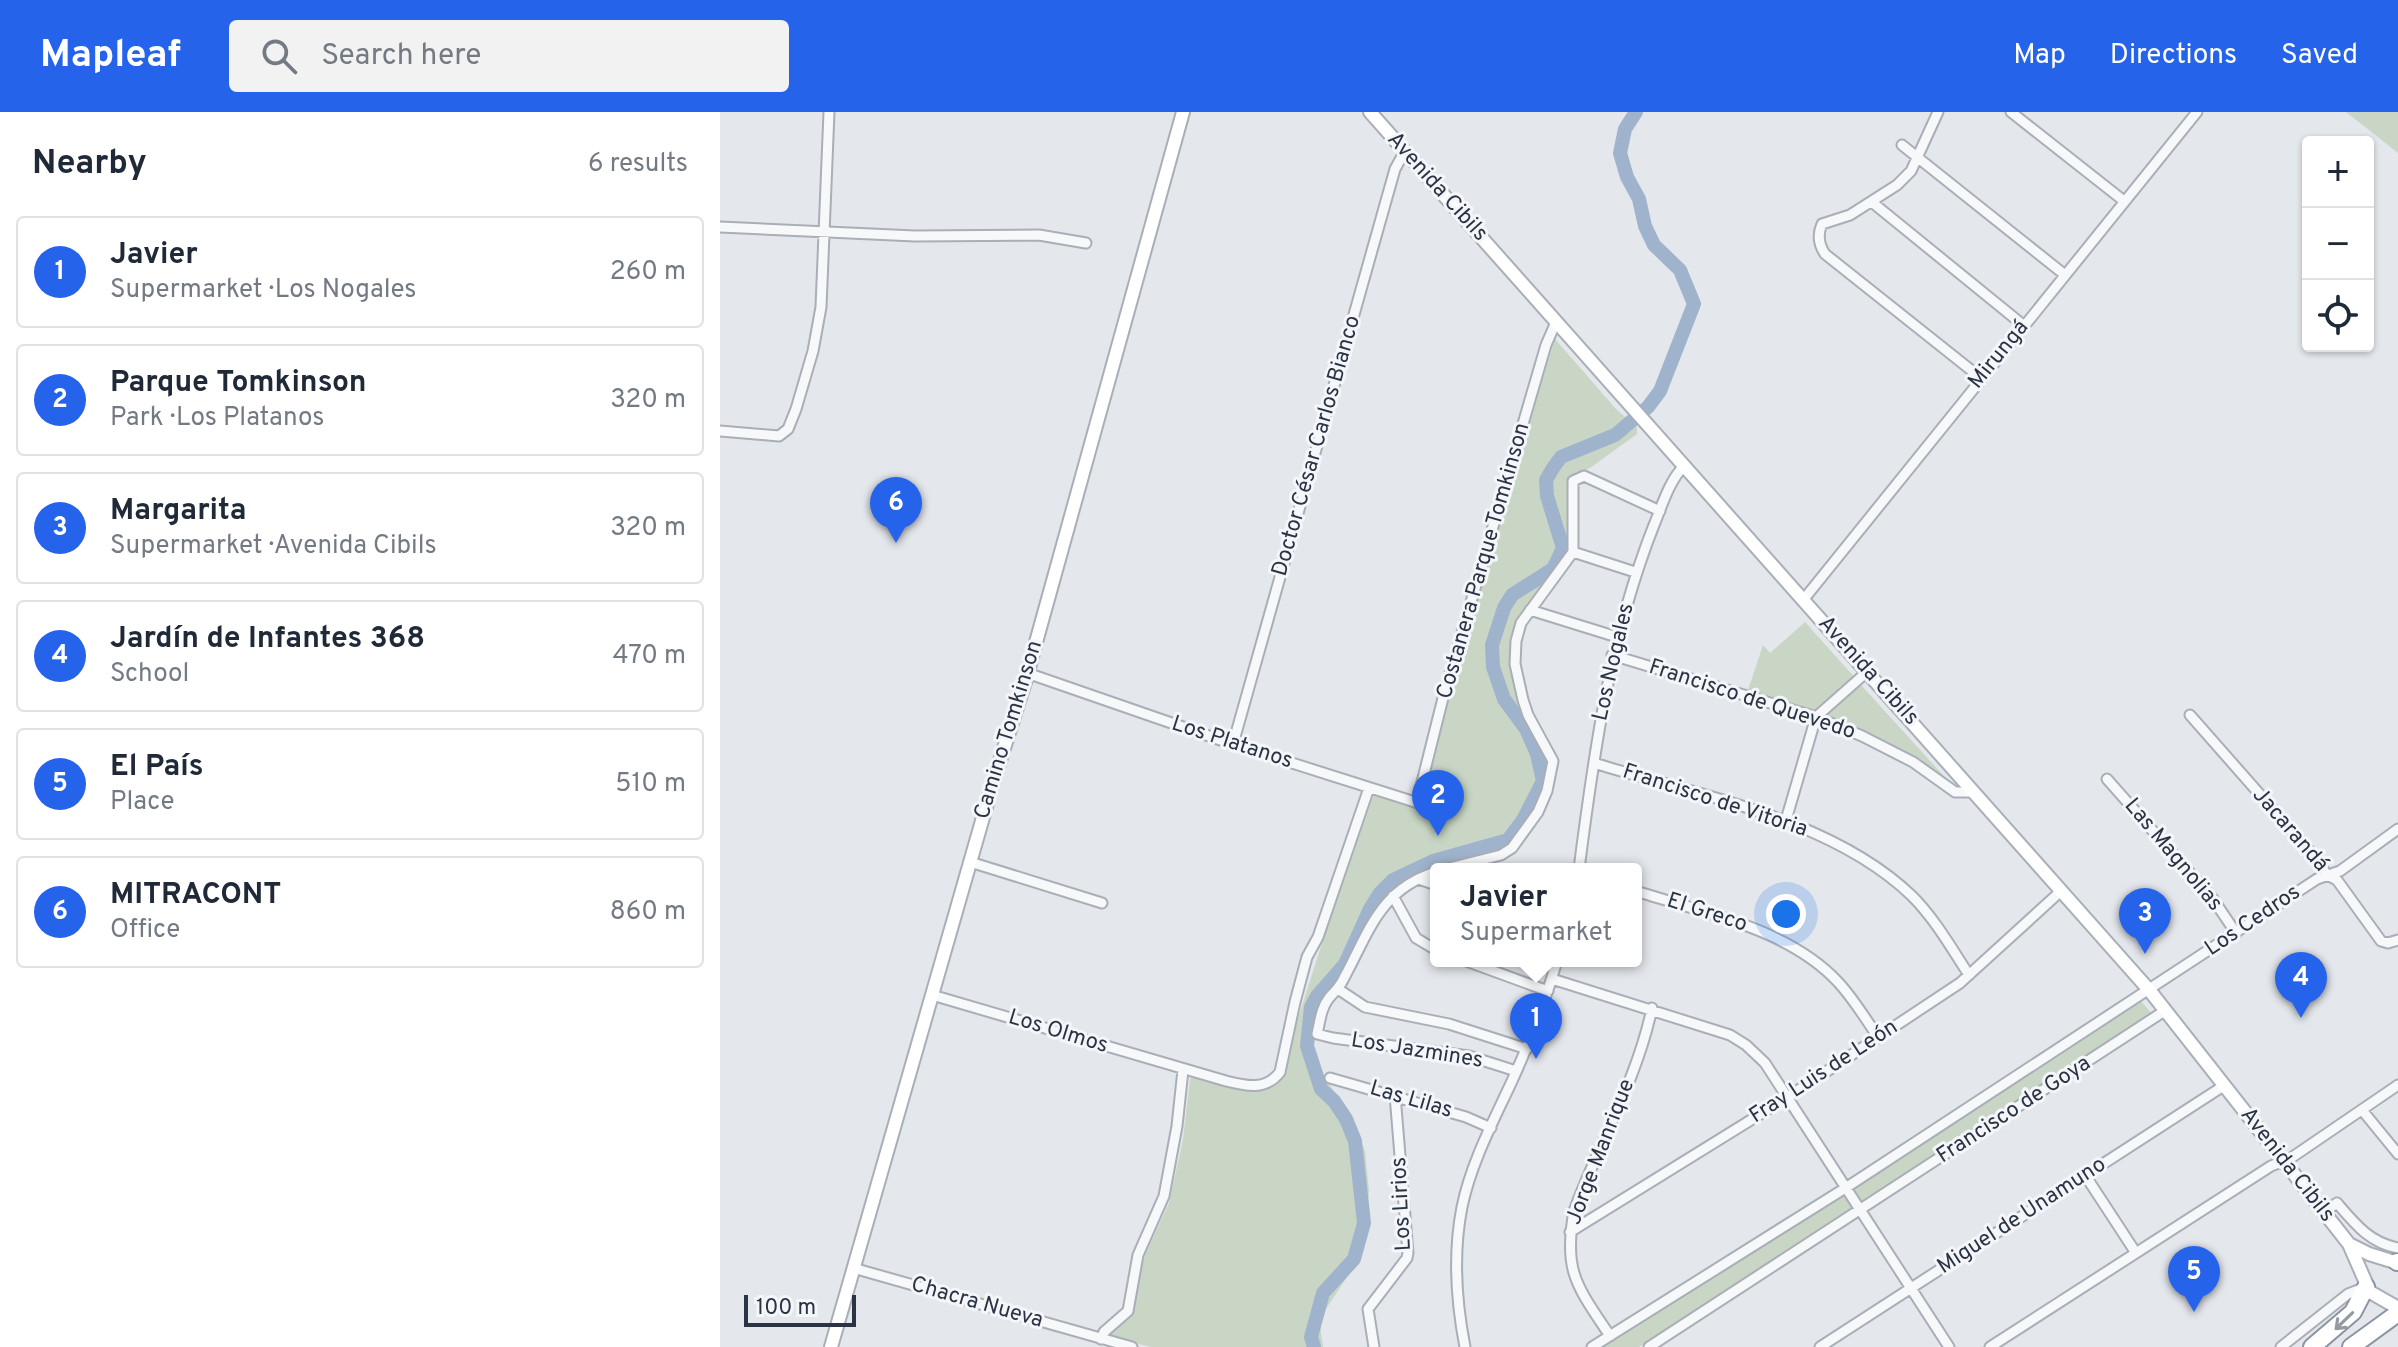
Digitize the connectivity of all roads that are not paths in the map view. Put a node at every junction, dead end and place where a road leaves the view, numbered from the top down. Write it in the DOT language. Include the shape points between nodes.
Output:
graph roads {
  1 [pos="829,112"];
  2 [pos="1183,112"];
  3 [pos="1370,112"];
  4 [pos="1938,112"];
  5 [pos="2011,112"];
  6 [pos="2197,112"];
  7 [pos="1902,145"];
  8 [pos="1405,151"];
  9 [pos="1918,158"];
  10 [pos="2124,201"];
  11 [pos="1873,203"];
  12 [pos="720,227"];
  13 [pos="825,233"];
  14 [pos="1086,243"];
  15 [pos="2065,275"];
  16 [pos="1556,322"];
  17 [pos="2023,325"];
  18 [pos="1981,378"];
  19 [pos="720,431"];
  20 [pos="1684,466"];
  21 [pos="1660,511"];
  22 [pos="1573,552"];
  23 [pos="1635,572"];
  24 [pos="1804,599"];
  25 [pos="1530,610"];
  26 [pos="1617,637"];
  27 [pos="1612,655"];
  28 [pos="1868,671"];
  29 [pos="1027,673"];
  30 [pos="2190,715"];
  31 [pos="1816,717"];
  32 [pos="1233,744"];
  33 [pos="1594,763"];
  34 [pos="2107,779"];
  35 [pos="1369,788"];
  36 [pos="1974,792"];
  37 [pos="1417,802"];
  38 [pos="1437,809"];
  39 [pos="1786,820"];
  40 [pos="2398,829"];
  41 [pos="970,862"];
  42 [pos="1469,863"];
  43 [pos="1580,863"];
  44 [pos="1430,874"];
  45 [pos="2327,875"];
  46 [pos="1419,879"];
  47 [pos="1430,883"];
  48 [pos="2061,891"];
  49 [pos="1642,893"];
  50 [pos="1393,896"];
  51 [pos="1102,903"];
  52 [pos="2236,933"];
  53 [pos="2393,942"];
  54 [pos="1430,946"];
  55 [pos="1482,967"];
  56 [pos="1555,967"];
  57 [pos="1969,975"];
  58 [pos="1552,979"];
  59 [pos="1338,989"];
  60 [pos="1548,991"];
  61 [pos="2150,991"];
  62 [pos="932,995"];
  63 [pos="1652,1008"];
  64 [pos="2166,1010"];
  65 [pos="1878,1037"];
  66 [pos="1527,1049"];
  67 [pos="1183,1070"];
  68 [pos="1516,1071"];
  69 [pos="1330,1078"];
  70 [pos="2225,1085"];
  71 [pos="2398,1085"];
  72 [pos="1395,1095"];
  73 [pos="1788,1097"];
  74 [pos="2362,1110"];
  75 [pos="1491,1128"];
  76 [pos="2398,1154"];
  77 [pos="2284,1161"];
  78 [pos="2085,1175"];
  79 [pos="1847,1187"];
  80 [pos="1862,1210"];
  81 [pos="2324,1212"];
  82 [pos="1570,1232"];
  83 [pos="2349,1244"];
  84 [pos="2398,1248"];
  85 [pos="2136,1253"];
  86 [pos="2394,1261"];
  87 [pos="853,1268"];
  88 [pos="2365,1283"];
  89 [pos="1911,1288"];
  90 [pos="2396,1319"];
  91 [pos="1610,1336"];
  92 [pos="1101,1339"];
  93 [pos="831,1347"];
  94 [pos="1132,1347"];
  95 [pos="1374,1347"];
  96 [pos="1465,1347"];
  97 [pos="1592,1347"];
  98 [pos="1649,1347"];
  99 [pos="1820,1347"];
  100 [pos="1949,1347"];
  101 [pos="1990,1347"];
  102 [pos="2281,1347"];
  103 [pos="2312,1347"];
  104 [pos="2351,1347"];
  105 [pos="2367,1347"];
  1 -- 13 [label="street"];
  2 -- 29 [label="street, Camino Tomkinson"];
  3 -- 8 [label="street, Avenida Cibils"];
  4 -- 9 [label="street"];
  5 -- 10 [label="street"];
  6 -- 10 [label="street, Mirungá"];
  7 -- 9 [label="street"];
  8 -- 16 [label="street, Avenida Cibils"];
  8 -- 32 [label="street, Doctor César Carlos Bianco" via="1395,169"];
  9 -- 11 [label="street" via="1904,178"];
  9 -- 15 [label="street"];
  10 -- 15 [label="street, Mirungá"];
  11 -- 17 [label="street"];
  11 -- 18 [label="street" via="1822,224 1820,247"];
  12 -- 13 [label="street"];
  13 -- 14 [label="street" via="1039,235"];
  13 -- 19 [label="street" via="818,328 788,429 774,436"];
  15 -- 17 [label="street, Mirungá"];
  16 -- 20 [label="street, Avenida Cibils"];
  16 -- 37 [label="street, Costanera Parque Tomkinson"];
  17 -- 18 [label="street, Mirungá"];
  18 -- 24 [label="street, Mirungá"];
  20 -- 21 [label="street, Los Nogales"];
  20 -- 24 [label="street, Avenida Cibils"];
  21 -- 22 [label="street" via="1584,476 1575,479"];
  21 -- 23 [label="street, Los Nogales"];
  22 -- 23 [label="street"];
  22 -- 25 [label="street"];
  23 -- 26 [label="street, Los Nogales"];
  24 -- 28 [label="street, Avenida Cibils"];
  25 -- 26 [label="street"];
  25 -- 42 [label="street" via="1517,633 1515,664 1528,715 1553,761 1547,791 1512,848"];
  26 -- 27 [label="street, Los Nogales"];
  27 -- 31 [label="street, Francisco de Quevedo"];
  27 -- 33 [label="street, Los Nogales"];
  28 -- 31 [label="street"];
  28 -- 36 [label="street, Avenida Cibils"];
  29 -- 32 [label="street, Los Platanos"];
  29 -- 41 [label="street, Camino Tomkinson"];
  30 -- 45 [label="street, Jacarandá"];
  31 -- 36 [label="street, Francisco de Quevedo" via="1913,762 1955,792"];
  31 -- 39 [label="street"];
  32 -- 35 [label="street, Los Platanos"];
  33 -- 39 [label="street, Francisco de Vitoria"];
  33 -- 43 [label="street, Los Nogales"];
  34 -- 52 [label="street, Las Magnolias" via="2213,899"];
  35 -- 37 [label="street, Los Platanos"];
  35 -- 67 [label="street" via="1307,957 1277,1077 1250,1086"];
  36 -- 48 [label="street, Avenida Cibils"];
  37 -- 38 [label="street, Los Platanos"];
  39 -- 57 [label="street, Francisco de Vitoria" via="1850,850 1912,896"];
  40 -- 45 [label="street, Los Cedros"];
  41 -- 51 [label="street"];
  41 -- 62 [label="street, Camino Tomkinson"];
  44 -- 46 [label="street"];
  45 -- 52 [label="street, Los Cedros"];
  45 -- 53 [label="street, Jacarandá" via="2337,880 2381,941"];
  46 -- 47 [label="street"];
  46 -- 50 [label="street"];
  48 -- 57 [label="street, Fray Luis de León"];
  48 -- 61 [label="street, Avenida Cibils"];
  49 -- 65 [label="street, El Greco" via="1787,942 1839,983"];
  50 -- 54 [label="street" via="1416,938"];
  50 -- 59 [label="street" via="1378,913"];
  52 -- 61 [label="street, Los Cedros"];
  55 -- 60 [label="street"];
  56 -- 58 [label="street"];
  57 -- 65 [label="street, Fray Luis de León"];
  58 -- 60 [label="street"];
  58 -- 63 [label="street"];
  59 -- 66 [label="street" via="1365,1007 1449,1024"];
  59 -- 68 [label="street, Los Jazmines" via="1324,1006 1317,1034 1469,1056"];
  60 -- 66 [label="street"];
  61 -- 64 [label="street, Avenida Cibils"];
  61 -- 79 [label="street, Francisco de Goya"];
  62 -- 67 [label="street, Los Olmos"];
  62 -- 87 [label="street, Camino Tomkinson"];
  63 -- 73 [label="street" via="1738,1040 1765,1063"];
  63 -- 82 [label="street, Jorge Manrique"];
  64 -- 70 [label="street, Avenida Cibils"];
  64 -- 80 [label="street, Francisco de Goya"];
  65 -- 73 [label="street, Fray Luis de León"];
  66 -- 68 [label="street"];
  67 -- 92 [label="street" via="1164,1196 1138,1255 1128,1311"];
  68 -- 75 [label="street"];
  69 -- 72 [label="street, Las Lilas"];
  70 -- 77 [label="street, Avenida Cibils"];
  70 -- 78 [label="street, Miguel de Unamuno"];
  71 -- 74 [label="street"];
  72 -- 75 [label="street, Las Lilas"];
  72 -- 95 [label="street, Los Lirios" via="1408,1253 1368,1309"];
  73 -- 79 [label="street"];
  73 -- 82 [label="street, Fray Luis de León"];
  74 -- 76 [label="street"];
  74 -- 77 [label="street"];
  75 -- 96 [label="street" via="1472,1172 1459,1230 1457,1286"];
  77 -- 81 [label="street, Avenida Cibils"];
  77 -- 85 [label="street"];
  78 -- 85 [label="street"];
  78 -- 89 [label="street, Miguel de Unamuno"];
  79 -- 80 [label="street"];
  79 -- 91 [label="street, Francisco de Goya"];
  80 -- 89 [label="street"];
  80 -- 98 [label="street, Francisco de Goya"];
  81 -- 83 [label="street, Avenida Cibils"];
  81 -- 84 [label="street" via="2337,1203 2366,1235"];
  82 -- 91 [label="street, Jorge Manrique" via="1574,1276"];
  83 -- 86 [label="street, Avenida Cibils"];
  83 -- 88 [label="street, Avenida Cibils"];
  85 -- 101 [label="street"];
  86 -- 88 [label="street" via="2369,1266"];
  87 -- 92 [label="street, Chacra Nueva"];
  87 -- 93 [label="street, Camino Tomkinson"];
  88 -- 90 [label="street" via="2374,1296 2393,1303"];
  88 -- 102 [label="street"];
  88 -- 103 [label="highway, one-way" via="2353,1312"];
  89 -- 99 [label="street, Miguel de Unamuno"];
  89 -- 100 [label="street"];
  90 -- 104 [label="highway"];
  90 -- 105 [label="highway"];
  91 -- 97 [label="street, Francisco de Goya"];
  92 -- 94 [label="street"];
}
